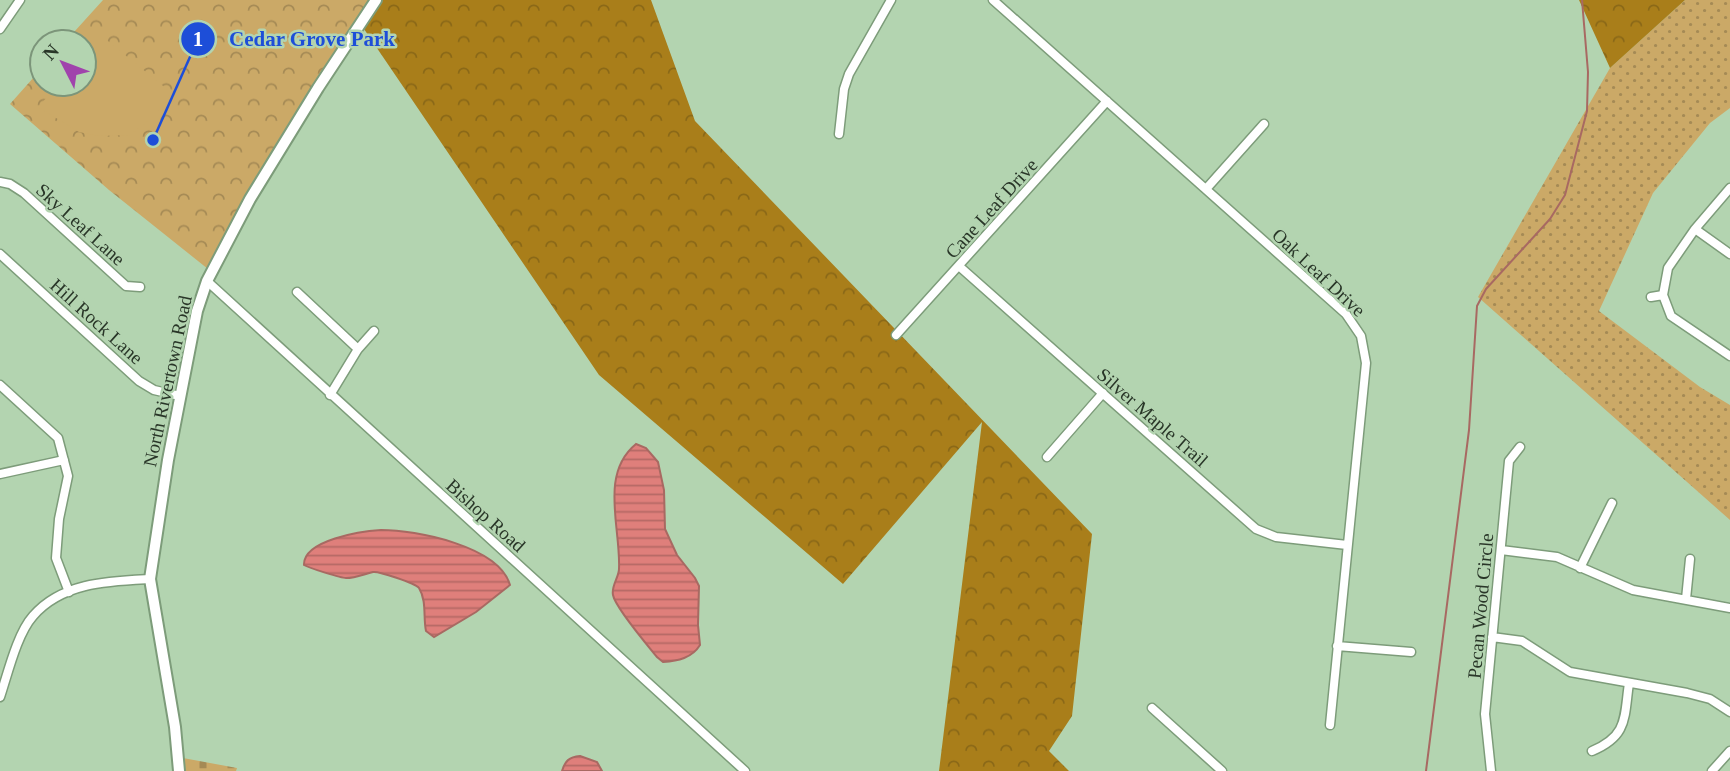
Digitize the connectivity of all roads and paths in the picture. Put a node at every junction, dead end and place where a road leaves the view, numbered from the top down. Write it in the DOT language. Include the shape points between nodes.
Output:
graph roads {
  1 [pos="20,0"];
  2 [pos="376,0"];
  3 [pos="891,0"];
  4 [pos="993,0"];
  5 [pos="0,29"];
  6 [pos="1107,101"];
  7 [pos="1264,124"];
  8 [pos="839,134"];
  9 [pos="0,182"];
  10 [pos="1730,188"];
  11 [pos="1206,189"];
  12 [pos="1695,229"];
  13 [pos="0,254"];
  14 [pos="1730,254"];
  15 [pos="960,267"];
  16 [pos="207,281"];
  17 [pos="140,287"];
  18 [pos="297,292"];
  19 [pos="1663,295"];
  20 [pos="1651,297"];
  21 [pos="374,331"];
  22 [pos="896,335"];
  23 [pos="358,349"];
  24 [pos="1730,356"];
  25 [pos="0,385"];
  26 [pos="1103,393"];
  27 [pos="330,395"];
  28 [pos="180,396"];
  29 [pos="1520,447"];
  30 [pos="1047,457"];
  31 [pos="64,460"];
  32 [pos="0,474"];
  33 [pos="1612,503"];
  34 [pos="1348,545"];
  35 [pos="1501,550"];
  36 [pos="1690,559"];
  37 [pos="1580,568"];
  38 [pos="150,579"];
  39 [pos="69,592"];
  40 [pos="1686,599"];
  41 [pos="1730,608"];
  42 [pos="1492,637"];
  43 [pos="1337,646"];
  44 [pos="1411,652"];
  45 [pos="1629,683"];
  46 [pos="0,697"];
  47 [pos="1152,708"];
  48 [pos="1730,712"];
  49 [pos="1329,725"];
  50 [pos="1592,751"];
  51 [pos="1730,751"];
  52 [pos="179,771"];
  53 [pos="745,771"];
  54 [pos="1222,771"];
  55 [pos="1491,771"];
  56 [pos="1712,771"];
  1 -- 5 [label="street"];
  2 -- 16 [label="street, North Rivertown Road" via="250,199"];
  3 -- 8 [label="street" via="849,74"];
  4 -- 6 [label="street, Oak Leaf Drive"];
  6 -- 11 [label="street, Oak Leaf Drive"];
  6 -- 15 [label="street, Cane Leaf Drive"];
  7 -- 11 [label="street"];
  9 -- 17 [label="street, Sky Leaf Lane" via="24,193 126,286"];
  10 -- 12 [label="street"];
  11 -- 34 [label="street, Oak Leaf Drive" via="1346,314 1361,336 1366,363"];
  12 -- 14 [label="street"];
  12 -- 19 [label="street" via="1668,268"];
  13 -- 28 [label="street, Hill Rock Lane" via="139,381 153,390"];
  15 -- 22 [label="street, Cane Leaf Drive"];
  15 -- 26 [label="street, Silver Maple Trail"];
  16 -- 27 [label="street, Bishop Road"];
  16 -- 28 [label="street, North Rivertown Road"];
  18 -- 23 [label="street"];
  19 -- 20 [label="street"];
  19 -- 24 [label="street" via="1671,316"];
  21 -- 23 [label="street"];
  23 -- 27 [label="street"];
  25 -- 31 [label="street" via="58,438"];
  26 -- 30 [label="street"];
  26 -- 34 [label="street, Silver Maple Trail" via="1256,529 1276,537"];
  27 -- 53 [label="street, Bishop Road"];
  28 -- 38 [label="street, North Rivertown Road"];
  29 -- 35 [label="street, Pecan Wood Circle" via="1509,461"];
  31 -- 32 [label="street"];
  31 -- 39 [label="street" via="68,476 56,558"];
  33 -- 37 [label="street"];
  34 -- 43 [label="street, Oak Leaf Drive"];
  35 -- 37 [label="street" via="1557,557"];
  35 -- 42 [label="street, Pecan Wood Circle"];
  36 -- 40 [label="street"];
  37 -- 40 [label="street" via="1633,590"];
  38 -- 39 [label="street" via="88,585"];
  38 -- 52 [label="street, North Rivertown Road"];
  39 -- 46 [label="street" via="33,616"];
  40 -- 41 [label="street"];
  42 -- 45 [label="street" via="1522,641 1570,672"];
  42 -- 55 [label="street, Pecan Wood Circle" via="1485,714"];
  43 -- 44 [label="street"];
  43 -- 49 [label="street, Oak Leaf Drive"];
  45 -- 48 [label="street" via="1687,692"];
  45 -- 50 [label="street" via="1619,734"];
  47 -- 54 [label="street"];
  51 -- 56 [label="street"];
}
